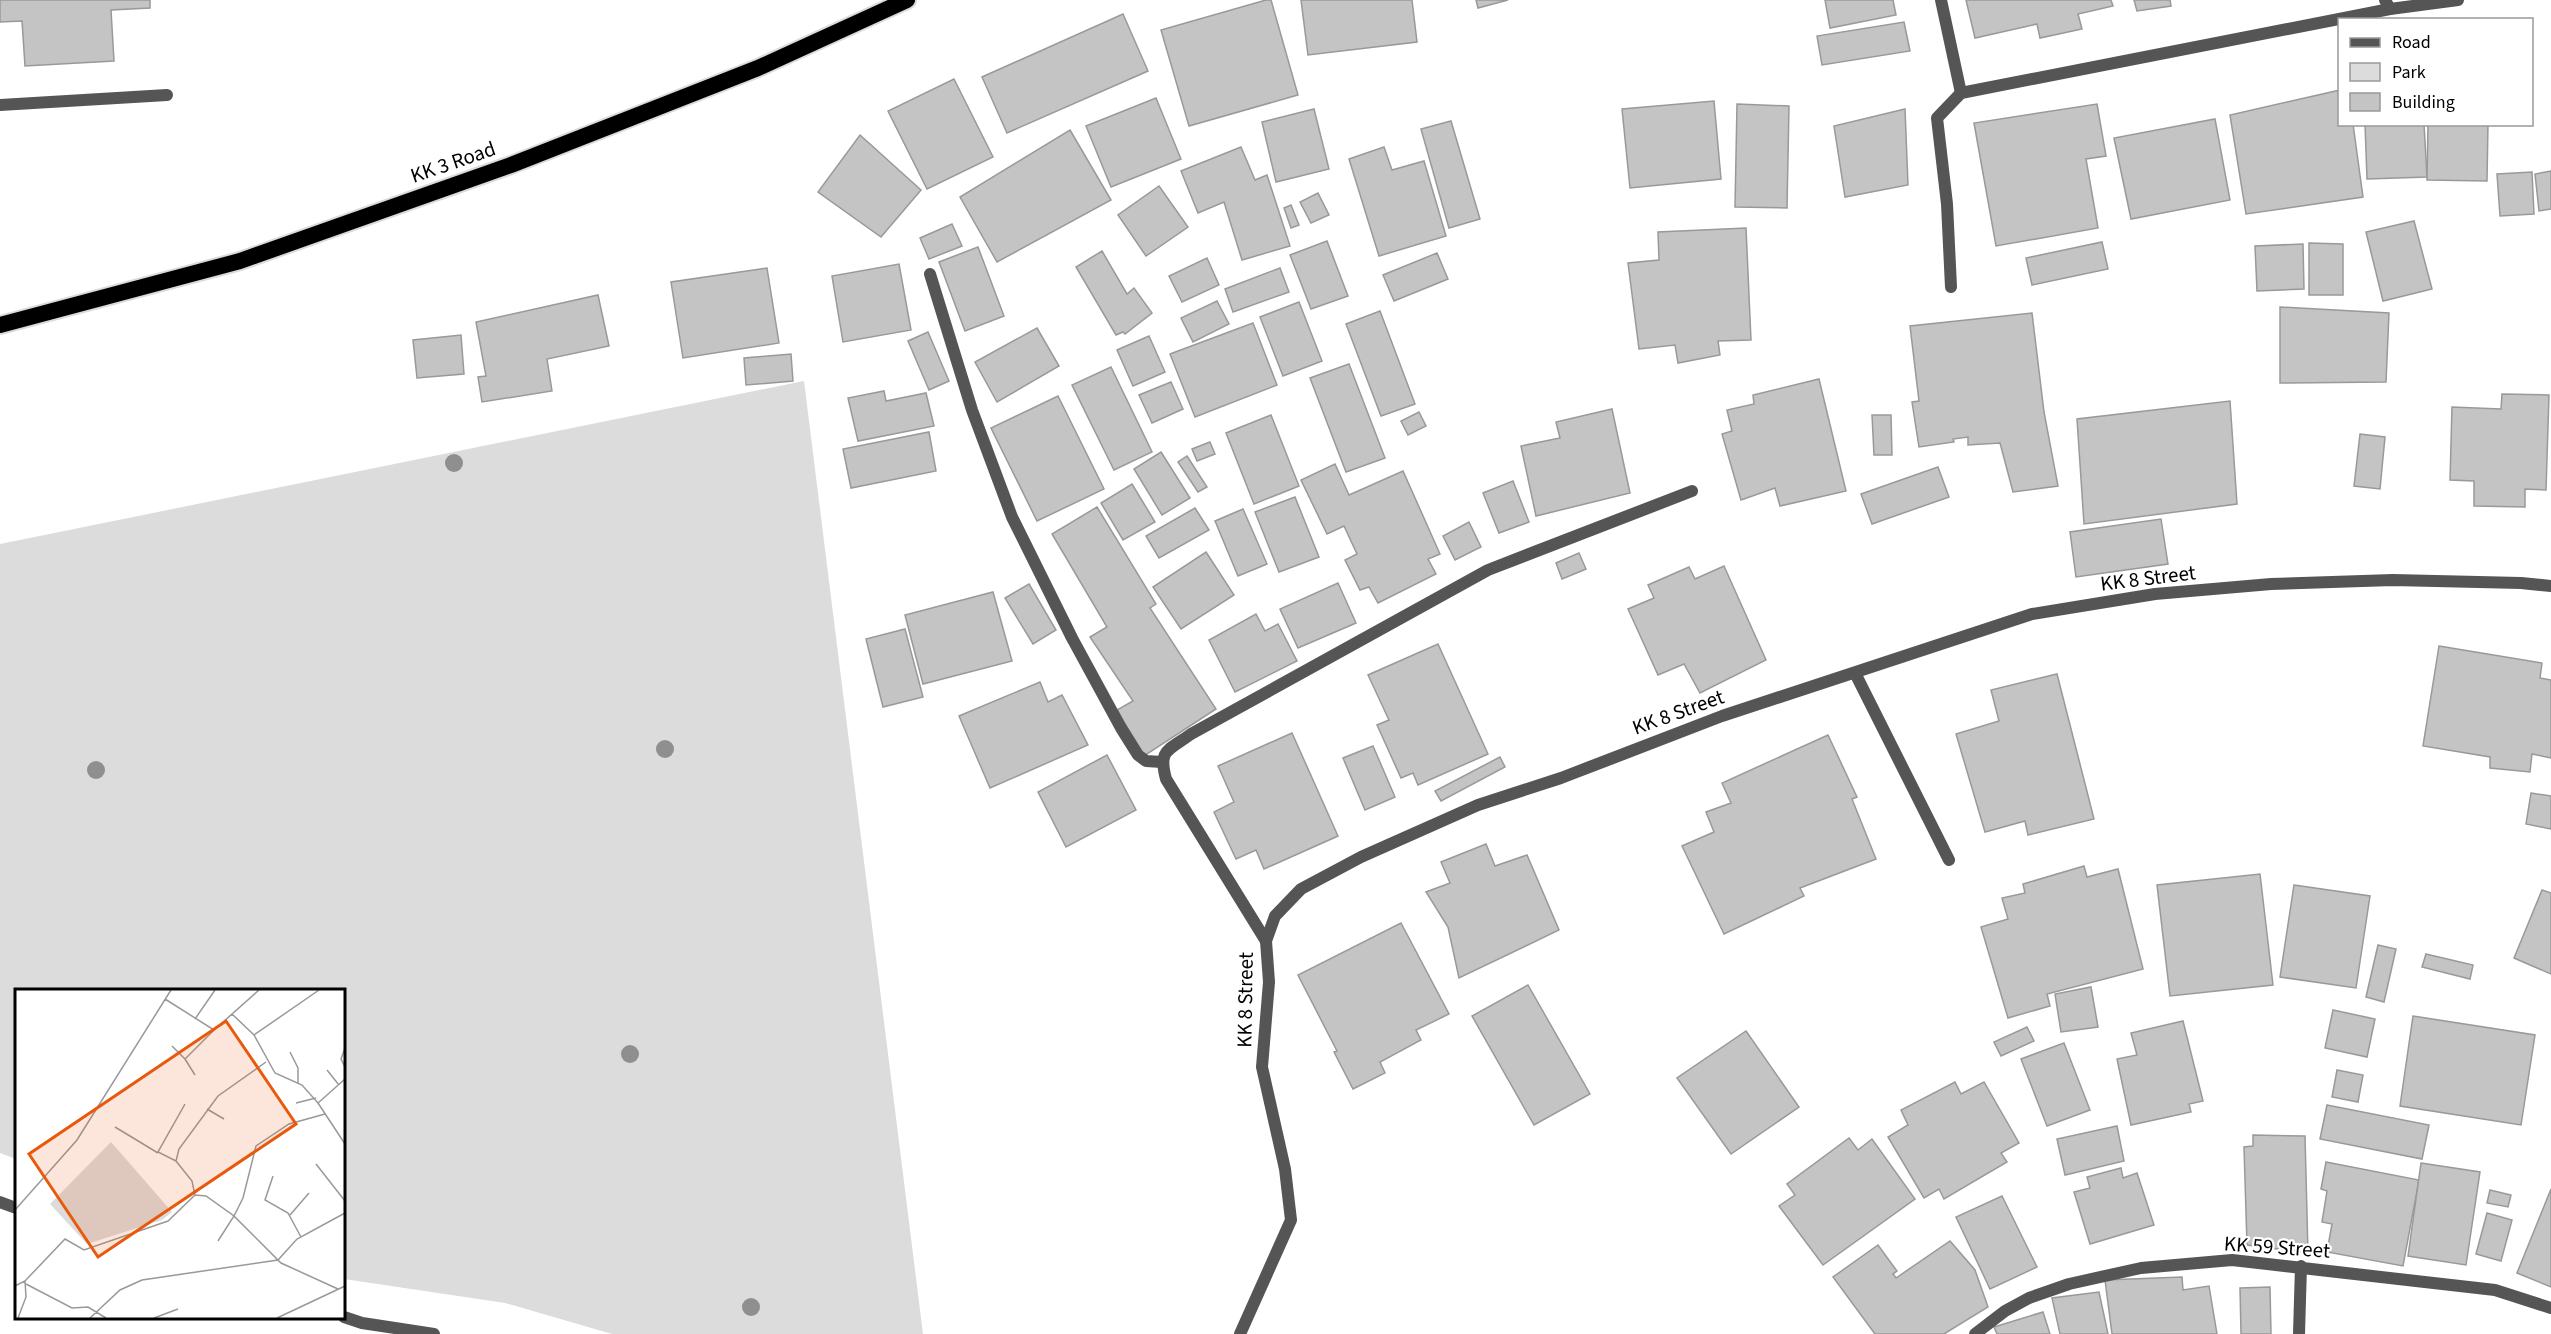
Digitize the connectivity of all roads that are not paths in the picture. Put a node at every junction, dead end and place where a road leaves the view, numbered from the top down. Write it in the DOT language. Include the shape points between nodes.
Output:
graph roads {
  1 [pos="907,0"];
  2 [pos="1941,0"];
  3 [pos="2458,0"];
  4 [pos="2387,4"];
  5 [pos="1962,93"];
  6 [pos="167,95"];
  7 [pos="0,105"];
  8 [pos="930,274"];
  9 [pos="1951,287"];
  10 [pos="0,325"];
  11 [pos="1692,491"];
  12 [pos="2551,586"];
  13 [pos="1855,673"];
  14 [pos="1162,762"];
  15 [pos="1950,860"];
  16 [pos="1266,941"];
  17 [pos="0,1202"];
  18 [pos="15,1208"];
  19 [pos="2301,1266"];
  20 [pos="2551,1308"];
  21 [pos="345,1317"];
  22 [pos="434,1334"];
  23 [pos="1240,1334"];
  24 [pos="1975,1334"];
  25 [pos="2300,1334"];
  1 -- 10 [label="highway, KK 3 Road" via="758,68 511,165 240,261"];
  2 -- 5 [label="street"];
  3 -- 4 [label="street"];
  4 -- 5 [label="street"];
  5 -- 9 [label="street" via="1937,118"];
  6 -- 7 [label="street"];
  8 -- 14 [label="street" via="972,410 1012,517 1126,737 1146,761"];
  11 -- 14 [label="street" via="1488,570 1191,734 1164,753"];
  12 -- 13 [label="street, KK 8 Street" via="2393,579 2155,594 2032,614"];
  13 -- 15 [label="street"];
  13 -- 16 [label="street, KK 8 Street" via="1722,716 1478,805 1372,852 1301,889 1275,916"];
  14 -- 16 [label="street" via="1166,779"];
  16 -- 23 [label="street, KK 8 Street" via="1269,982 1262,1066 1286,1169 1291,1220"];
  17 -- 18 [label="street"];
  19 -- 20 [label="street, KK 59 Street" via="2495,1290"];
  19 -- 24 [label="street, KK 59 Street" via="2232,1260 2141,1268 2069,1284 2029,1298"];
  19 -- 25 [label="street"];
  21 -- 22 [label="street"];
}
